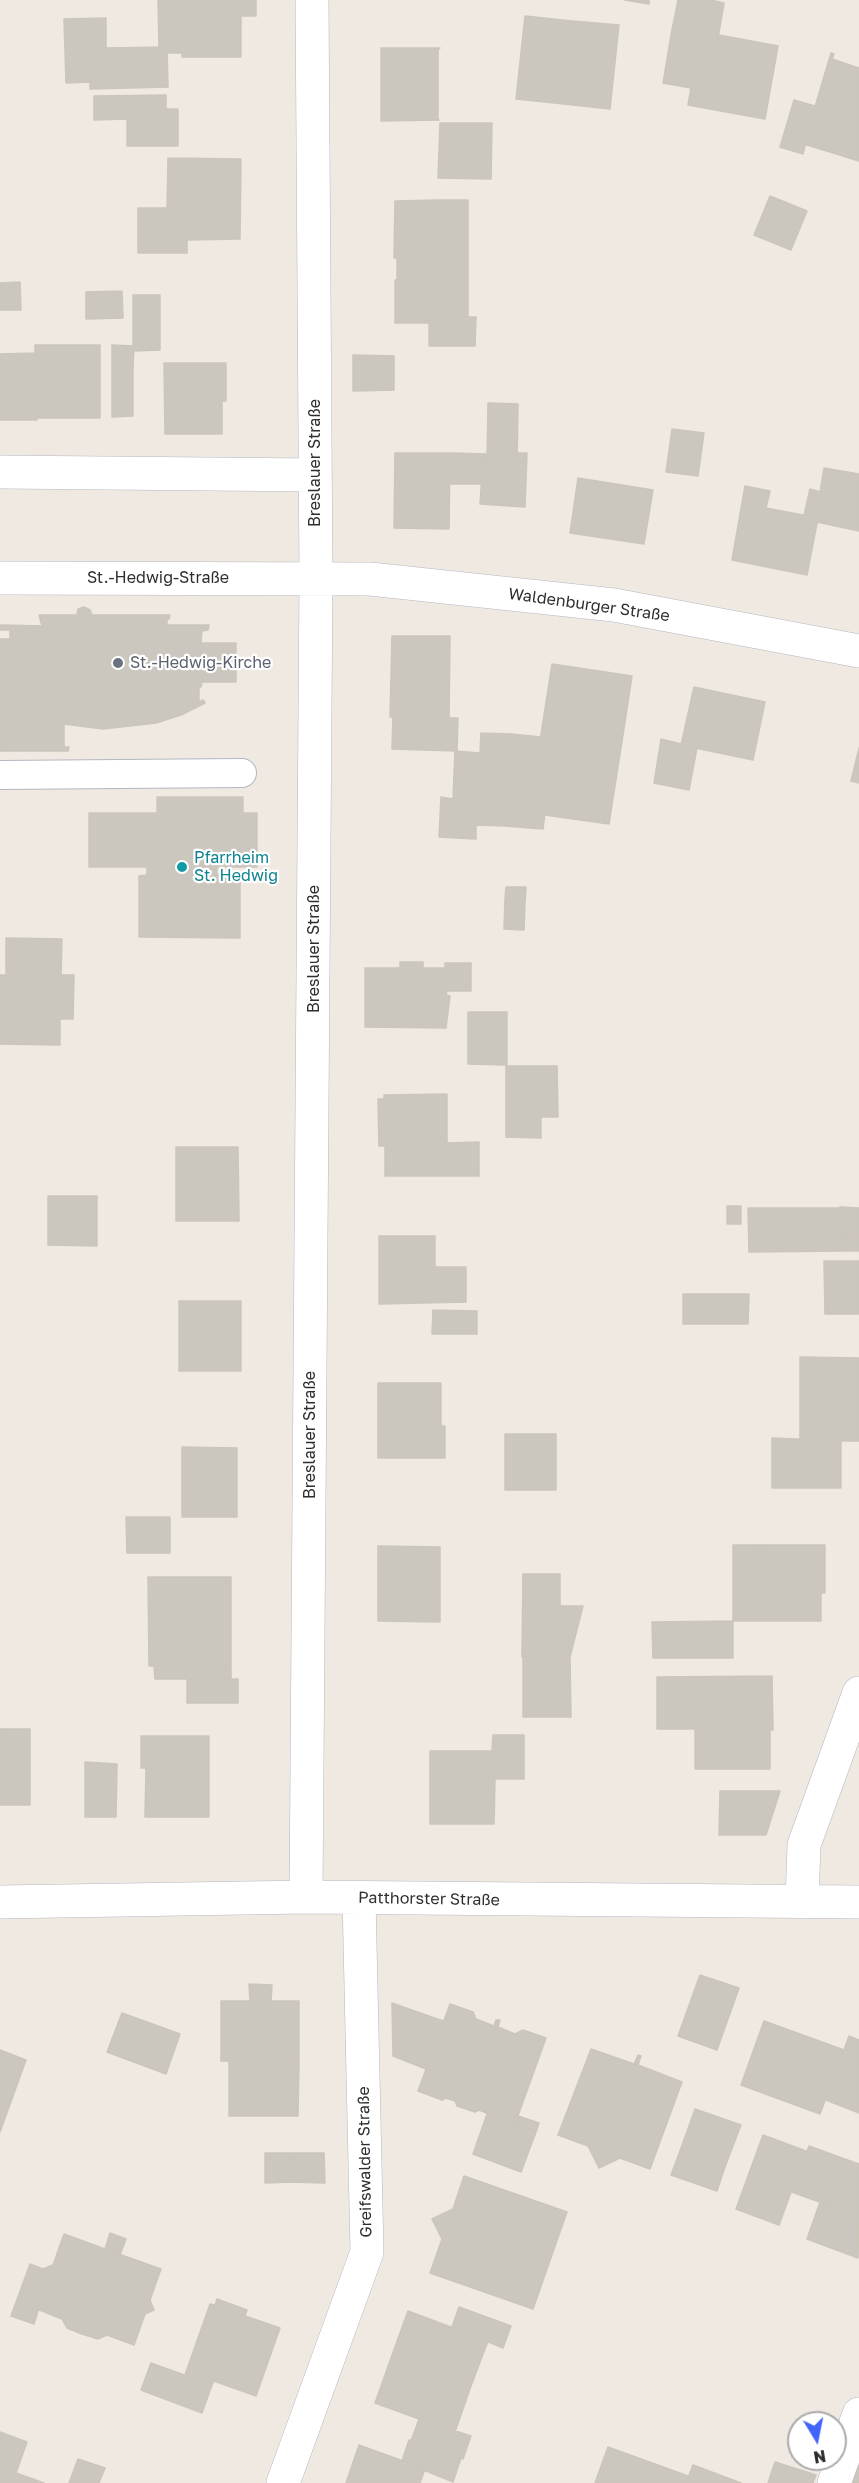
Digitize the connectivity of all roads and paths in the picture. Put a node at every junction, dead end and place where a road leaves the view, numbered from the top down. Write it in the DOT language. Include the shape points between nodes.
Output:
graph roads {
  1 [pos="312,0"];
  2 [pos="0,472"];
  3 [pos="315,475"];
  4 [pos="0,578"];
  5 [pos="316,578"];
  6 [pos="859,651"];
  7 [pos="242,773"];
  8 [pos="0,775"];
  9 [pos="859,1693"];
  10 [pos="306,1898"];
  11 [pos="359,1898"];
  12 [pos="0,1902"];
  13 [pos="802,1902"];
  14 [pos="859,1902"];
  15 [pos="859,2414"];
  16 [pos="283,2483"];
  17 [pos="834,2483"];
  1 -- 3 [label="street, Breslauer Straße"];
  2 -- 3 [label="street"];
  3 -- 5 [label="street, Breslauer Straße"];
  4 -- 5 [label="street, St.-Hedwig-Straße"];
  5 -- 6 [label="street, Waldenburger Straße" via="370,579 614,605"];
  5 -- 10 [label="street, Breslauer Straße"];
  7 -- 8 [label="lane"];
  9 -- 13 [label="street" via="804,1845"];
  10 -- 11 [label="street, Patthorster Straße"];
  10 -- 12 [label="street, Patthorster Straße"];
  11 -- 13 [label="street, Patthorster Straße"];
  11 -- 16 [label="street, Greifswalder Straße" via="367,2252"];
  13 -- 14 [label="street, Patthorster Straße"];
  15 -- 17 [label="street"];
}
